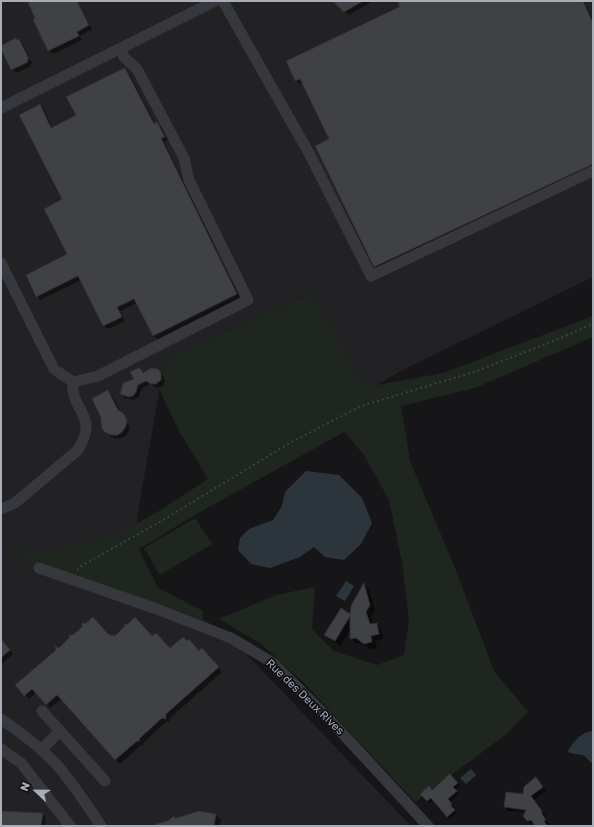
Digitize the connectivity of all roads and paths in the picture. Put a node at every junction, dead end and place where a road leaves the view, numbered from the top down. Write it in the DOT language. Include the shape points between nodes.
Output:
graph roads {
  1 [pos="215,1"];
  2 [pos="223,1"];
  3 [pos="121,48"];
  4 [pos="1,108"];
  5 [pos="593,170"];
  6 [pos="1,263"];
  7 [pos="593,324"];
  8 [pos="73,382"];
  9 [pos="1,509"];
  10 [pos="39,568"];
  11 [pos="70,578"];
  12 [pos="42,711"];
  13 [pos="1,719"];
  14 [pos="60,731"];
  15 [pos="1,749"];
  16 [pos="41,750"];
  17 [pos="105,781"];
  18 [pos="70,826"];
  19 [pos="102,826"];
  20 [pos="428,826"];
  1 -- 3 [label="street"];
  2 -- 5 [label="street" via="310,155 371,276"];
  3 -- 4 [label="street"];
  3 -- 8 [label="street" via="124,57 137,69 184,158 189,180 248,300 98,376"];
  6 -- 8 [label="street" via="54,370"];
  7 -- 11 [label="path" via="474,372 361,406 288,444 163,520 81,566"];
  8 -- 9 [label="street" via="72,391 86,424 78,450 15,503"];
  10 -- 11 [label="street, Rue des Deux Rives"];
  11 -- 20 [label="street, Rue des Deux Rives" via="231,638 273,662 336,725"];
  12 -- 14 [label="street"];
  13 -- 16 [label="street"];
  14 -- 16 [label="street"];
  14 -- 17 [label="street"];
  15 -- 18 [label="street" via="21,763"];
  16 -- 19 [label="street" via="73,785"];
}
